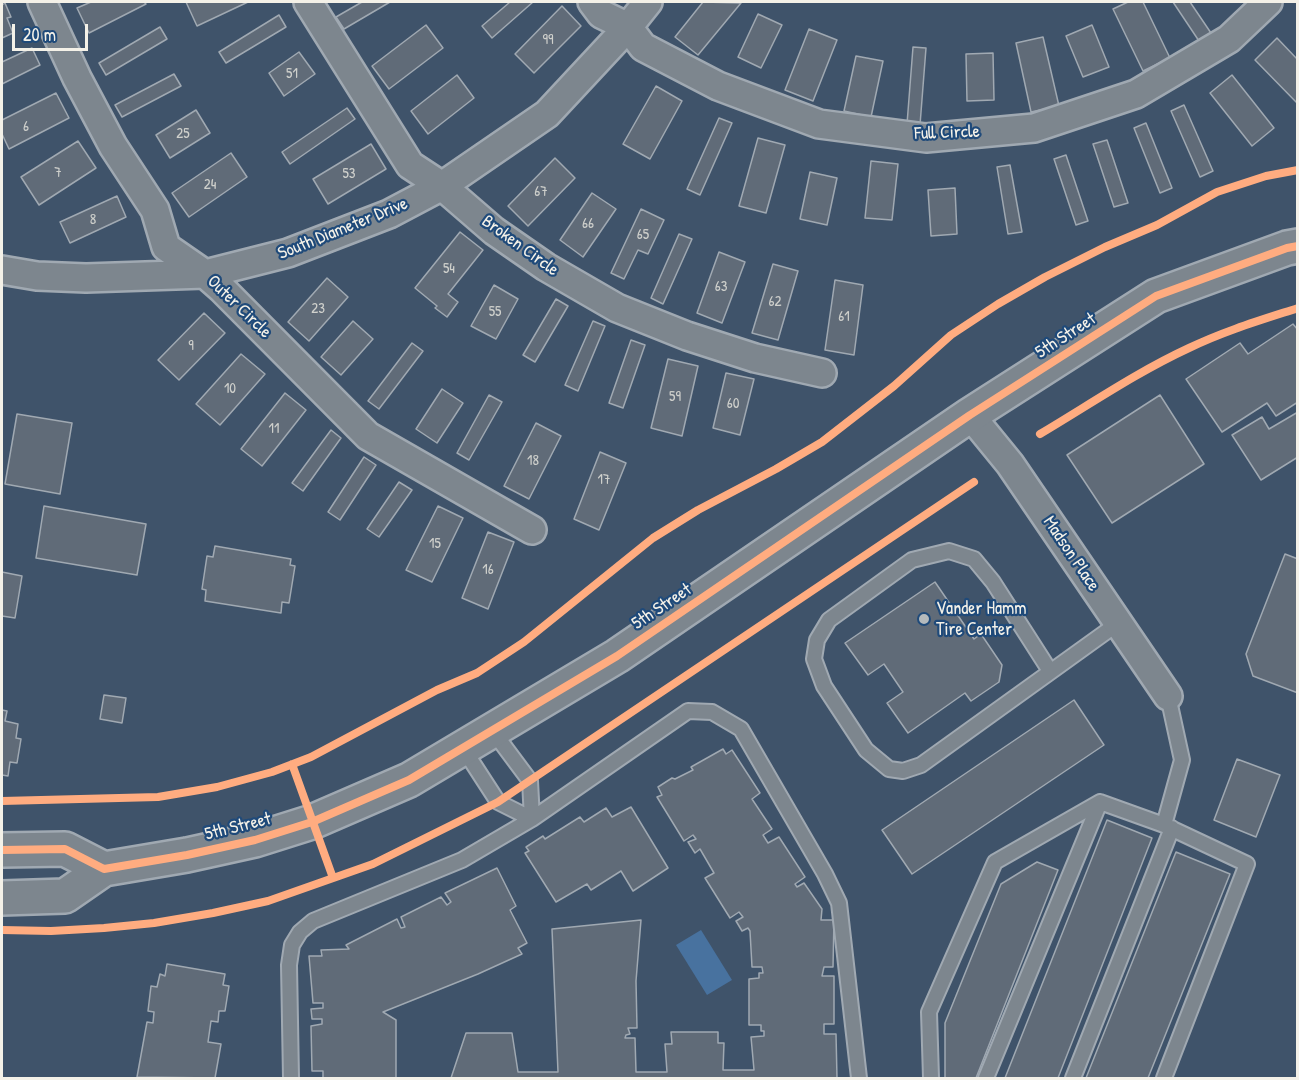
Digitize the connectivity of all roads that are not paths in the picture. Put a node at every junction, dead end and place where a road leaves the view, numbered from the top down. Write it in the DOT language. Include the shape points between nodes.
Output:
graph roads {
  1 [pos="42,2"];
  2 [pos="308,2"];
  3 [pos="592,2"];
  4 [pos="648,2"];
  5 [pos="1268,2"];
  6 [pos="628,27"];
  7 [pos="442,186"];
  8 [pos="1298,246"];
  9 [pos="2,270"];
  10 [pos="205,274"];
  11 [pos="822,373"];
  12 [pos="970,415"];
  13 [pos="532,530"];
  14 [pos="1117,624"];
  15 [pos="1050,671"];
  16 [pos="1168,696"];
  17 [pos="492,730"];
  18 [pos="463,748"];
  19 [pos="1100,802"];
  20 [pos="532,819"];
  21 [pos="1168,826"];
  22 [pos="2,850"];
  23 [pos="104,869"];
  24 [pos="2,898"];
  25 [pos="291,1078"];
  26 [pos="860,1078"];
  27 [pos="931,1078"];
  28 [pos="986,1078"];
  29 [pos="1073,1078"];
  30 [pos="1164,1078"];
  1 -- 10 [label="street, Outer Circle" via="113,146 155,210 166,247"];
  2 -- 7 [label="street, Broken Circle" via="410,165"];
  3 -- 6 [label="street, Full Circle" via="601,14"];
  4 -- 6 [label="street, South Diameter Drive"];
  5 -- 6 [label="street, Full Circle" via="1229,39 1136,94 1034,128 926,138 819,124 797,116 718,86 643,47"];
  6 -- 7 [label="street, South Diameter Drive" via="547,114"];
  7 -- 10 [label="street, South Diameter Drive" via="389,214 288,253"];
  7 -- 11 [label="street, Broken Circle" via="494,231 537,261 618,308 755,358"];
  8 -- 12 [label="main road, 5th Street" via="1156,296"];
  9 -- 10 [label="street, South Diameter Drive" via="86,278"];
  10 -- 13 [label="street, Outer Circle" via="368,436"];
  12 -- 14 [label="street, Madson Place" via="1010,464"];
  12 -- 17 [label="main road, 5th Street" via="617,656"];
  14 -- 15 [label="lane"];
  14 -- 16 [label="street, Madson Place"];
  15 -- 15 [label="lane" via="921,765 903,771 889,769 866,750 824,686 814,659 818,640 829,620 912,560 950,551 974,559 987,574"];
  16 -- 21 [label="lane" via="1182,760"];
  17 -- 18 [label="main road, 5th Street"];
  17 -- 20 [label="lane" via="530,781"];
  18 -- 20 [label="lane" via="498,802"];
  18 -- 23 [label="main road, 5th Street" via="409,780 312,822 255,840"];
  19 -- 21 [label="lane"];
  19 -- 27 [label="lane" via="995,862 929,1012"];
  19 -- 28 [label="lane"];
  20 -- 25 [label="lane" via="462,860 313,921 300,932 292,945 290,965"];
  20 -- 26 [label="lane" via="688,711 712,712 741,729 839,903"];
  21 -- 29 [label="lane"];
  21 -- 30 [label="lane" via="1248,864"];
  22 -- 23 [label="main road" via="65,849"];
  23 -- 24 [label="main road, 5th Street" via="64,897"];
}
